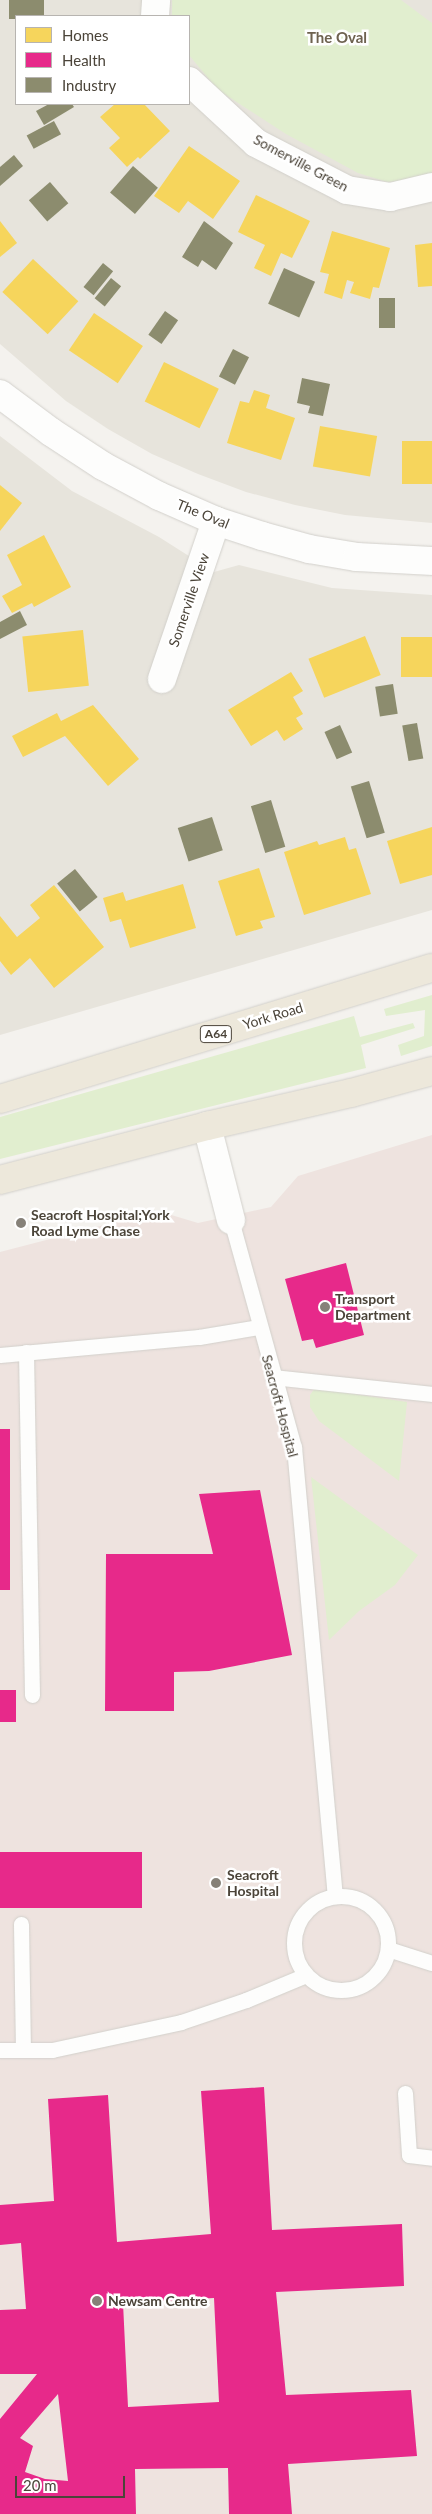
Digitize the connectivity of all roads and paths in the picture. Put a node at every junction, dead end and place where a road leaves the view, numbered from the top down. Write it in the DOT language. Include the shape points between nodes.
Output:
graph roads {
  1 [pos="156,0"];
  2 [pos="155,15"];
  3 [pos="190,82"];
  4 [pos="432,187"];
  5 [pos="0,394"];
  6 [pos="216,521"];
  7 [pos="432,562"];
  8 [pos="162,679"];
  9 [pos="432,968"];
  10 [pos="432,1071"];
  11 [pos="0,1099"];
  12 [pos="207,1126"];
  13 [pos="0,1180"];
  14 [pos="231,1220"];
  15 [pos="259,1328"];
  16 [pos="26,1352"];
  17 [pos="0,1355"];
  18 [pos="274,1377"];
  19 [pos="432,1394"];
  20 [pos="32,1695"];
  21 [pos="335,1896"];
  22 [pos="21,1924"];
  23 [pos="388,1949"];
  24 [pos="432,1963"];
  25 [pos="306,1975"];
  26 [pos="0,2050"];
  27 [pos="23,2050"];
  28 [pos="405,2093"];
  29 [pos="432,2158"];
  1 -- 2 [label="street"];
  3 -- 4 [label="street, Somerville Green" via="256,143 347,190 390,197"];
  5 -- 6 [label="street, The Oval" via="103,466"];
  6 -- 7 [label="street, The Oval" via="309,549 357,557"];
  6 -- 8 [label="street, Somerville View"];
  9 -- 11 [label="highway, York Road / A64"];
  10 -- 12 [label="highway" via="351,1094"];
  12 -- 13 [label="highway"];
  12 -- 14 [label="street"];
  14 -- 15 [label="lane, Seacroft Hospital"];
  15 -- 16 [label="lane" via="199,1337"];
  15 -- 18 [label="lane, Seacroft Hospital"];
  16 -- 17 [label="lane"];
  16 -- 20 [label="lane"];
  18 -- 19 [label="lane"];
  18 -- 21 [label="lane, Seacroft Hospital" via="294,1447"];
  21 -- 23 [label="lane" via="353,1897 369,1904 381,1917"];
  21 -- 25 [label="lane" via="324,1898 311,1907 296,1929 293,1945 297,1962"];
  22 -- 27 [label="lane"];
  23 -- 24 [label="lane"];
  23 -- 25 [label="lane" via="384,1964 374,1976 348,1990 318,1984"];
  25 -- 27 [label="lane" via="181,2022 52,2050"];
  26 -- 27 [label="lane"];
  28 -- 29 [label="lane" via="410,2155"];
}
